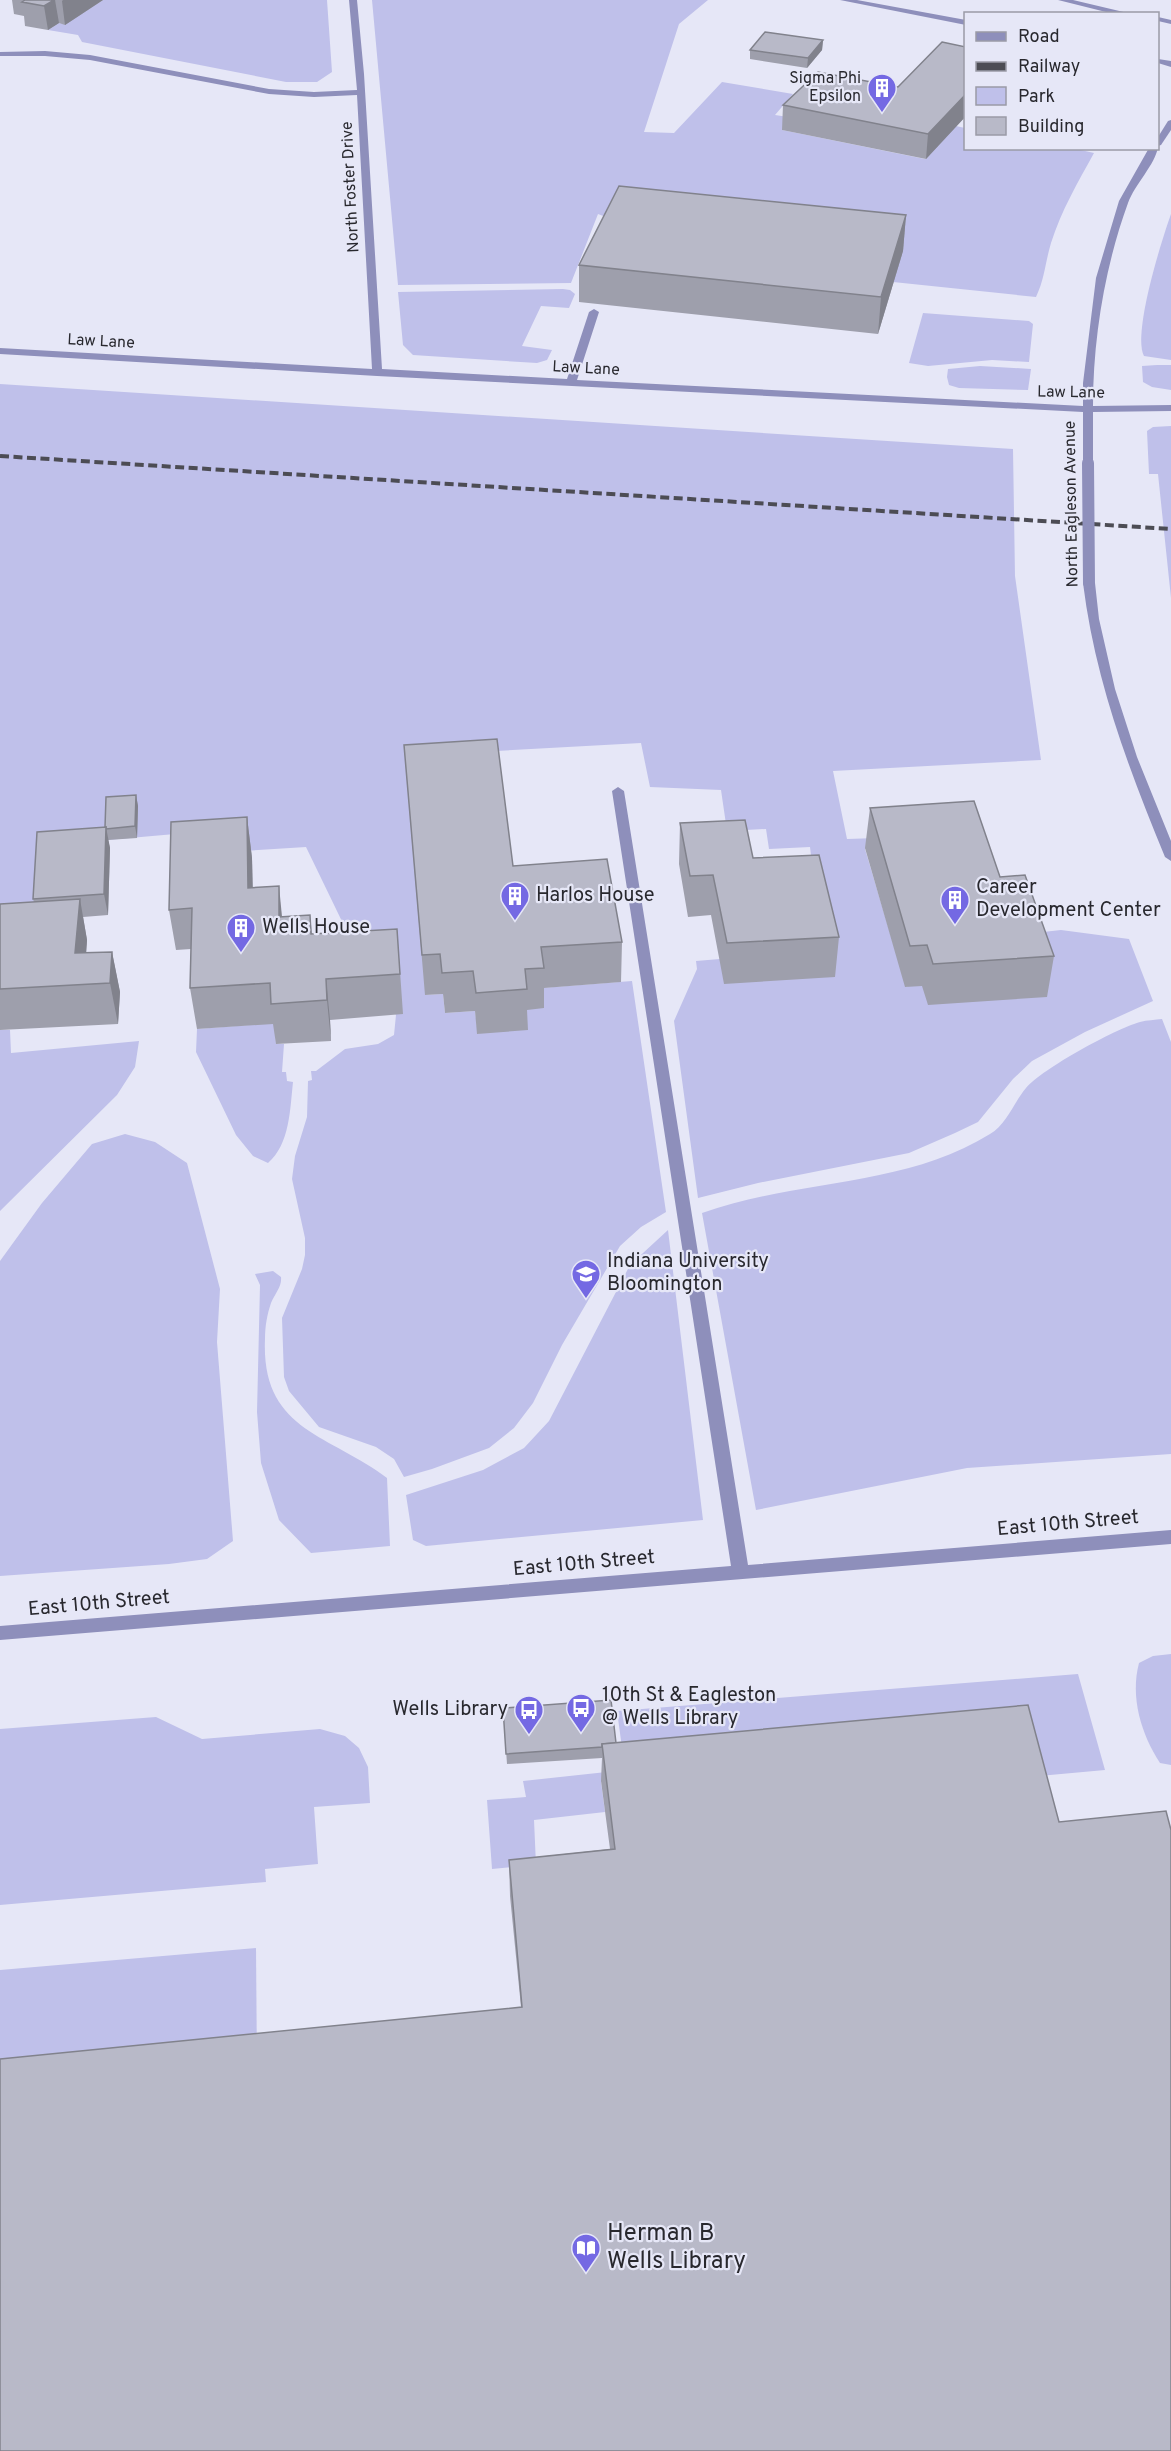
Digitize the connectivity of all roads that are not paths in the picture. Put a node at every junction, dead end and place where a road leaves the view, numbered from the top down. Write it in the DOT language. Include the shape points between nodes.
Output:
graph roads {
  1 [pos="353,0"];
  2 [pos="844,0"];
  3 [pos="1062,0"];
  4 [pos="1119,12"];
  5 [pos="964,23"];
  6 [pos="0,54"];
  7 [pos="360,92"];
  8 [pos="1171,123"];
  9 [pos="1159,141"];
  10 [pos="1153,150"];
  11 [pos="594,312"];
  12 [pos="0,351"];
  13 [pos="377,373"];
  14 [pos="571,383"];
  15 [pos="1171,408"];
  16 [pos="1087,409"];
  17 [pos="618,791"];
  18 [pos="1171,857"];
  19 [pos="1171,1537"];
  20 [pos="741,1572"];
  21 [pos="0,1633"];
  1 -- 7 [label="street, North Foster Drive"];
  2 -- 5 [label="street"];
  3 -- 4 [label="street"];
  6 -- 7 [label="street" via="71,55 240,88 331,96"];
  7 -- 13 [label="street, North Foster Drive"];
  8 -- 9 [label="street"];
  10 -- 16 [label="street, North Eagleson Avenue" via="1124,201 1101,278"];
  11 -- 14 [label="street"];
  12 -- 13 [label="street, Law Lane"];
  13 -- 14 [label="street, Law Lane"];
  14 -- 16 [label="street, Law Lane"];
  15 -- 16 [label="street, Law Lane"];
  16 -- 18 [label="street, North Eagleson Avenue, bridge" via="1092,627 1128,754"];
  17 -- 20 [label="street"];
  19 -- 20 [label="street, East 10th Street"];
  20 -- 21 [label="street, East 10th Street"];
}
